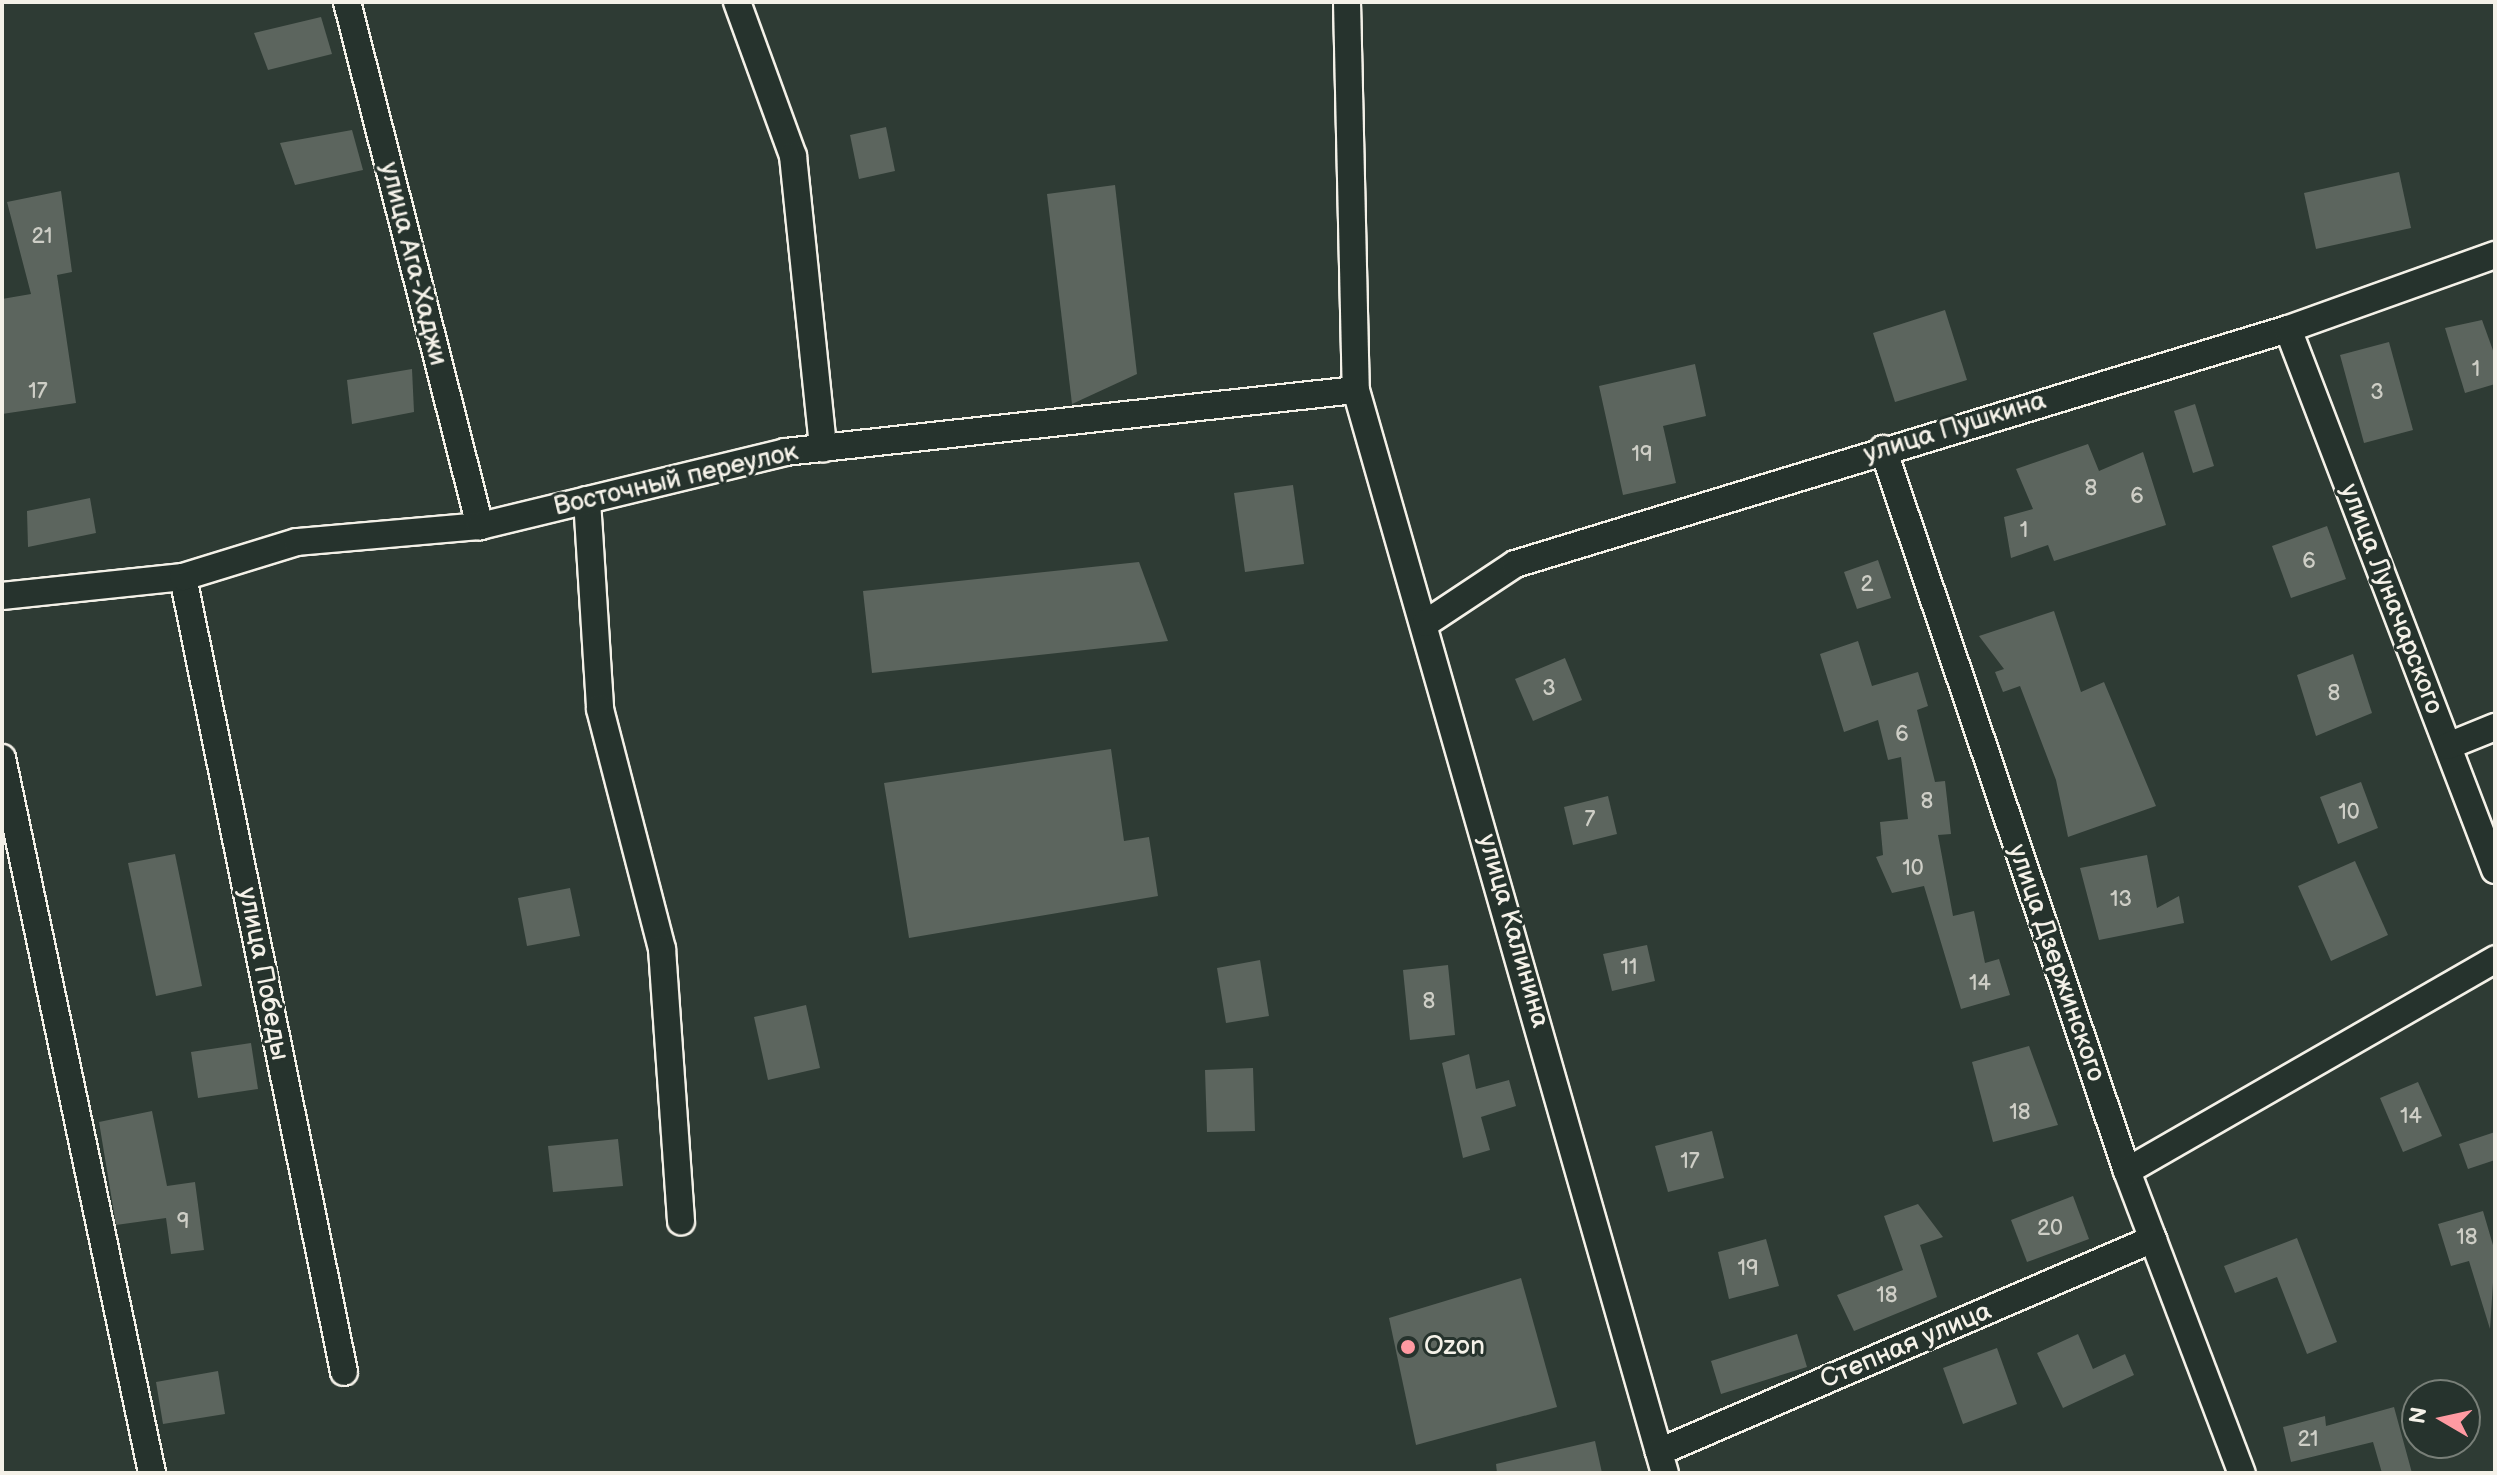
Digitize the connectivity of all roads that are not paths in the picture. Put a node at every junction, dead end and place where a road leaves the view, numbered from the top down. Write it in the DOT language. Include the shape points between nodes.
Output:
graph roads {
  1 [pos="347,2"];
  2 [pos="737,2"];
  3 [pos="1347,2"];
  4 [pos="2495,255"];
  5 [pos="2288,329"];
  6 [pos="1356,390"];
  7 [pos="823,448"];
  8 [pos="1883,449"];
  9 [pos="587,500"];
  10 [pos="480,526"];
  11 [pos="183,577"];
  12 [pos="2,596"];
  13 [pos="1426,623"];
  14 [pos="2495,727"];
  15 [pos="2448,746"];
  16 [pos="2,758"];
  17 [pos="2495,870"];
  18 [pos="2495,959"];
  19 [pos="2127,1171"];
  20 [pos="681,1221"];
  21 [pos="2153,1239"];
  22 [pos="344,1372"];
  23 [pos="1662,1463"];
  24 [pos="152,1473"];
  25 [pos="2242,1473"];
  1 -- 10 [label="street, улица Ага-Хаджи"];
  2 -- 7 [label="street" via="793,156"];
  3 -- 6 [label="street, улица Калинина"];
  4 -- 5 [label="street, улица Пушкина"];
  5 -- 8 [label="street, улица Пушкина"];
  5 -- 15 [label="street, улица Луначарского"];
  6 -- 7 [label="street, Восточный переулок"];
  6 -- 13 [label="street, улица Калинина"];
  7 -- 9 [label="street, Восточный переулок"];
  8 -- 13 [label="street, улица Пушкина" via="1515,564"];
  8 -- 19 [label="street, улица Дзержинского"];
  9 -- 10 [label="street, Восточный переулок"];
  9 -- 20 [label="street" via="600,709 662,949"];
  10 -- 11 [label="street, Восточный переулок" via="297,542"];
  11 -- 12 [label="street, Восточный переулок"];
  11 -- 22 [label="street, улица Победы"];
  13 -- 23 [label="street, улица Калинина"];
  14 -- 15 [label="street"];
  15 -- 17 [label="street, улица Луначарского"];
  16 -- 24 [label="street"];
  18 -- 19 [label="street"];
  19 -- 21 [label="street, улица Дзержинского"];
  21 -- 23 [label="street, Степная улица"];
  21 -- 25 [label="street, улица Дзержинского"];
}
